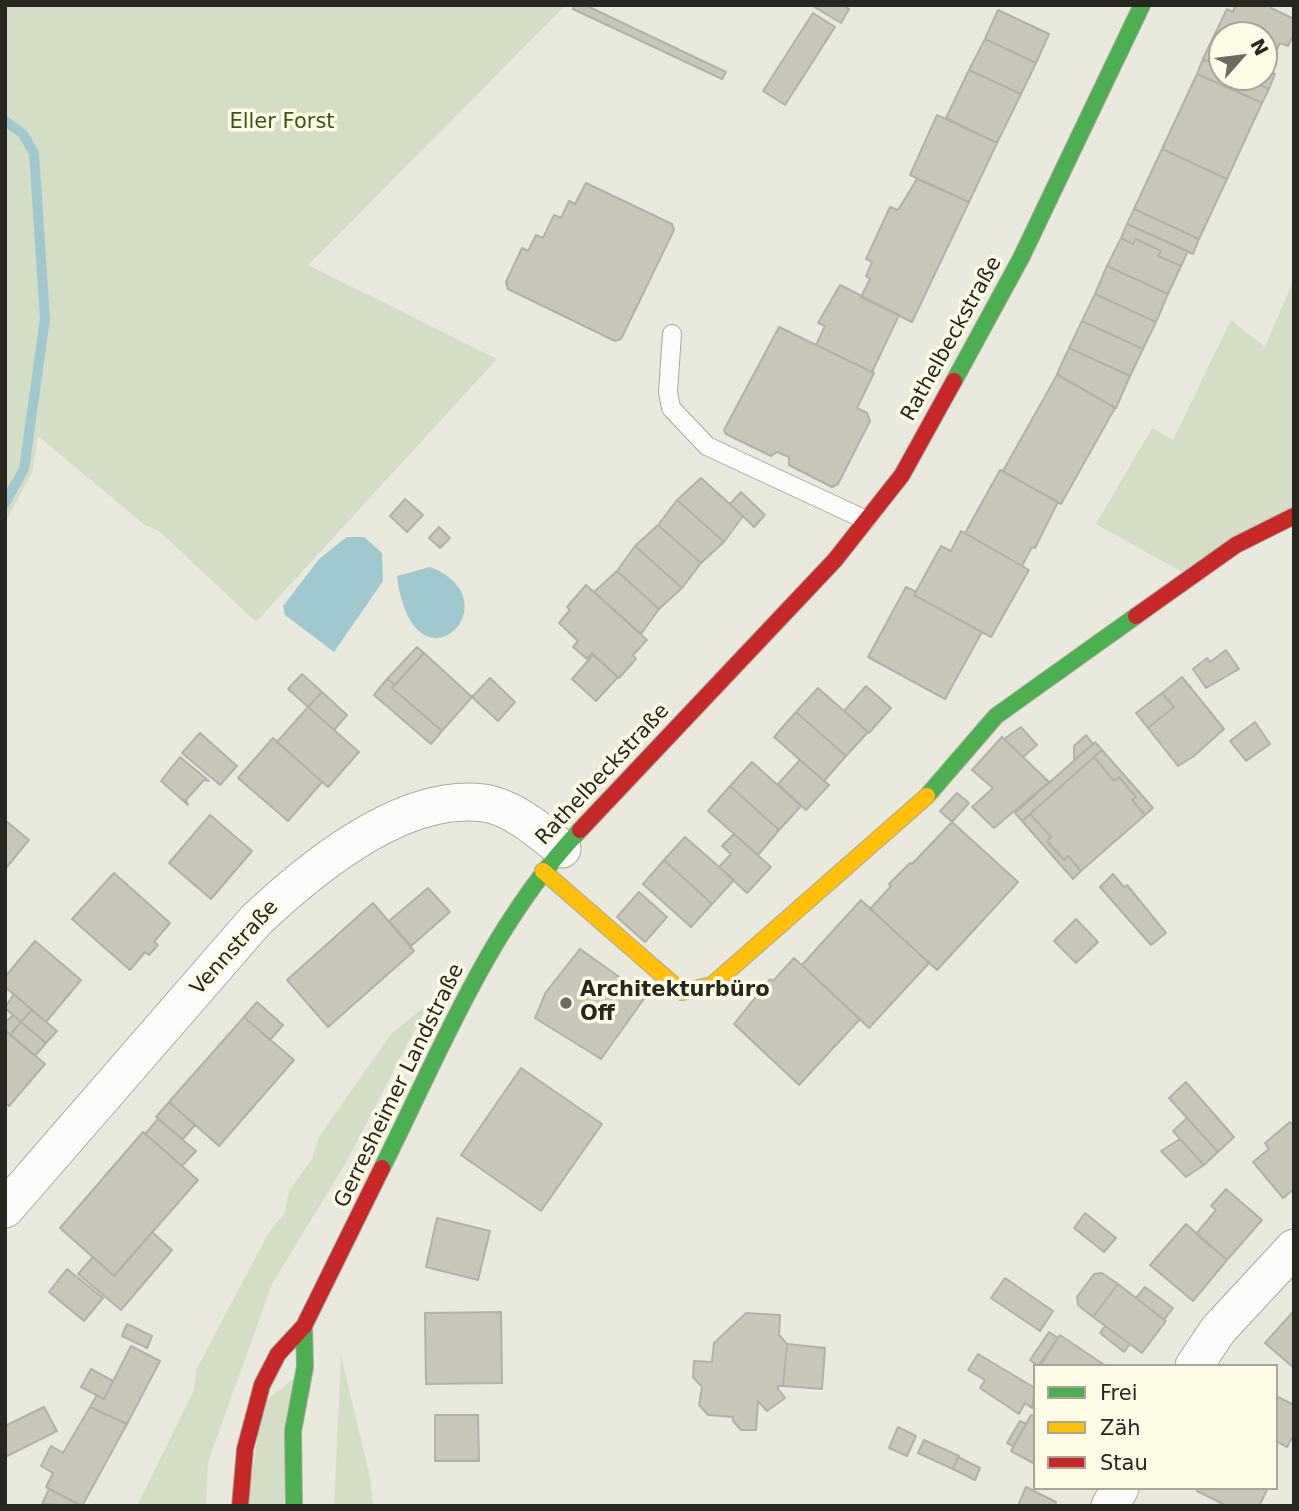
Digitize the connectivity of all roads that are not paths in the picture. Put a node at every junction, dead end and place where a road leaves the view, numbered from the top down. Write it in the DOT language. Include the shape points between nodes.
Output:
graph roads {
  1 [pos="1142,5"];
  2 [pos="672,334"];
  3 [pos="1294,516"];
  4 [pos="866,520"];
  5 [pos="552,860"];
  6 [pos="5,1209"];
  7 [pos="1294,1248"];
  8 [pos="304,1326"];
  9 [pos="1196,1364"];
  10 [pos="1119,1490"];
  11 [pos="240,1506"];
  12 [pos="294,1506"];
  13 [pos="1110,1506"];
  1 -- 4 [label="street, Rathelbeckstraße" via="1021,258 902,475"];
  2 -- 4 [label="lane" via="671,408 707,446"];
  3 -- 5 [label="street, Rathelbeckstraße" via="1236,545 996,716 934,790 712,985 682,992"];
  4 -- 5 [label="street, Rathelbeckstraße" via="835,560"];
  5 -- 6 [label="street, Vennstraße" via="534,825 485,803 438,804 369,834 288,890 256,919"];
  5 -- 8 [label="street, Gerresheimer Landstraße" via="492,947"];
  7 -- 9 [label="street" via="1218,1330"];
  8 -- 11 [label="street, Gerresheimer Landstraße" via="277,1355 257,1401 246,1446"];
  8 -- 12 [label="street, Gerresheimer Landstraße" via="305,1367 293,1431"];
  10 -- 13 [label="street"];
}
